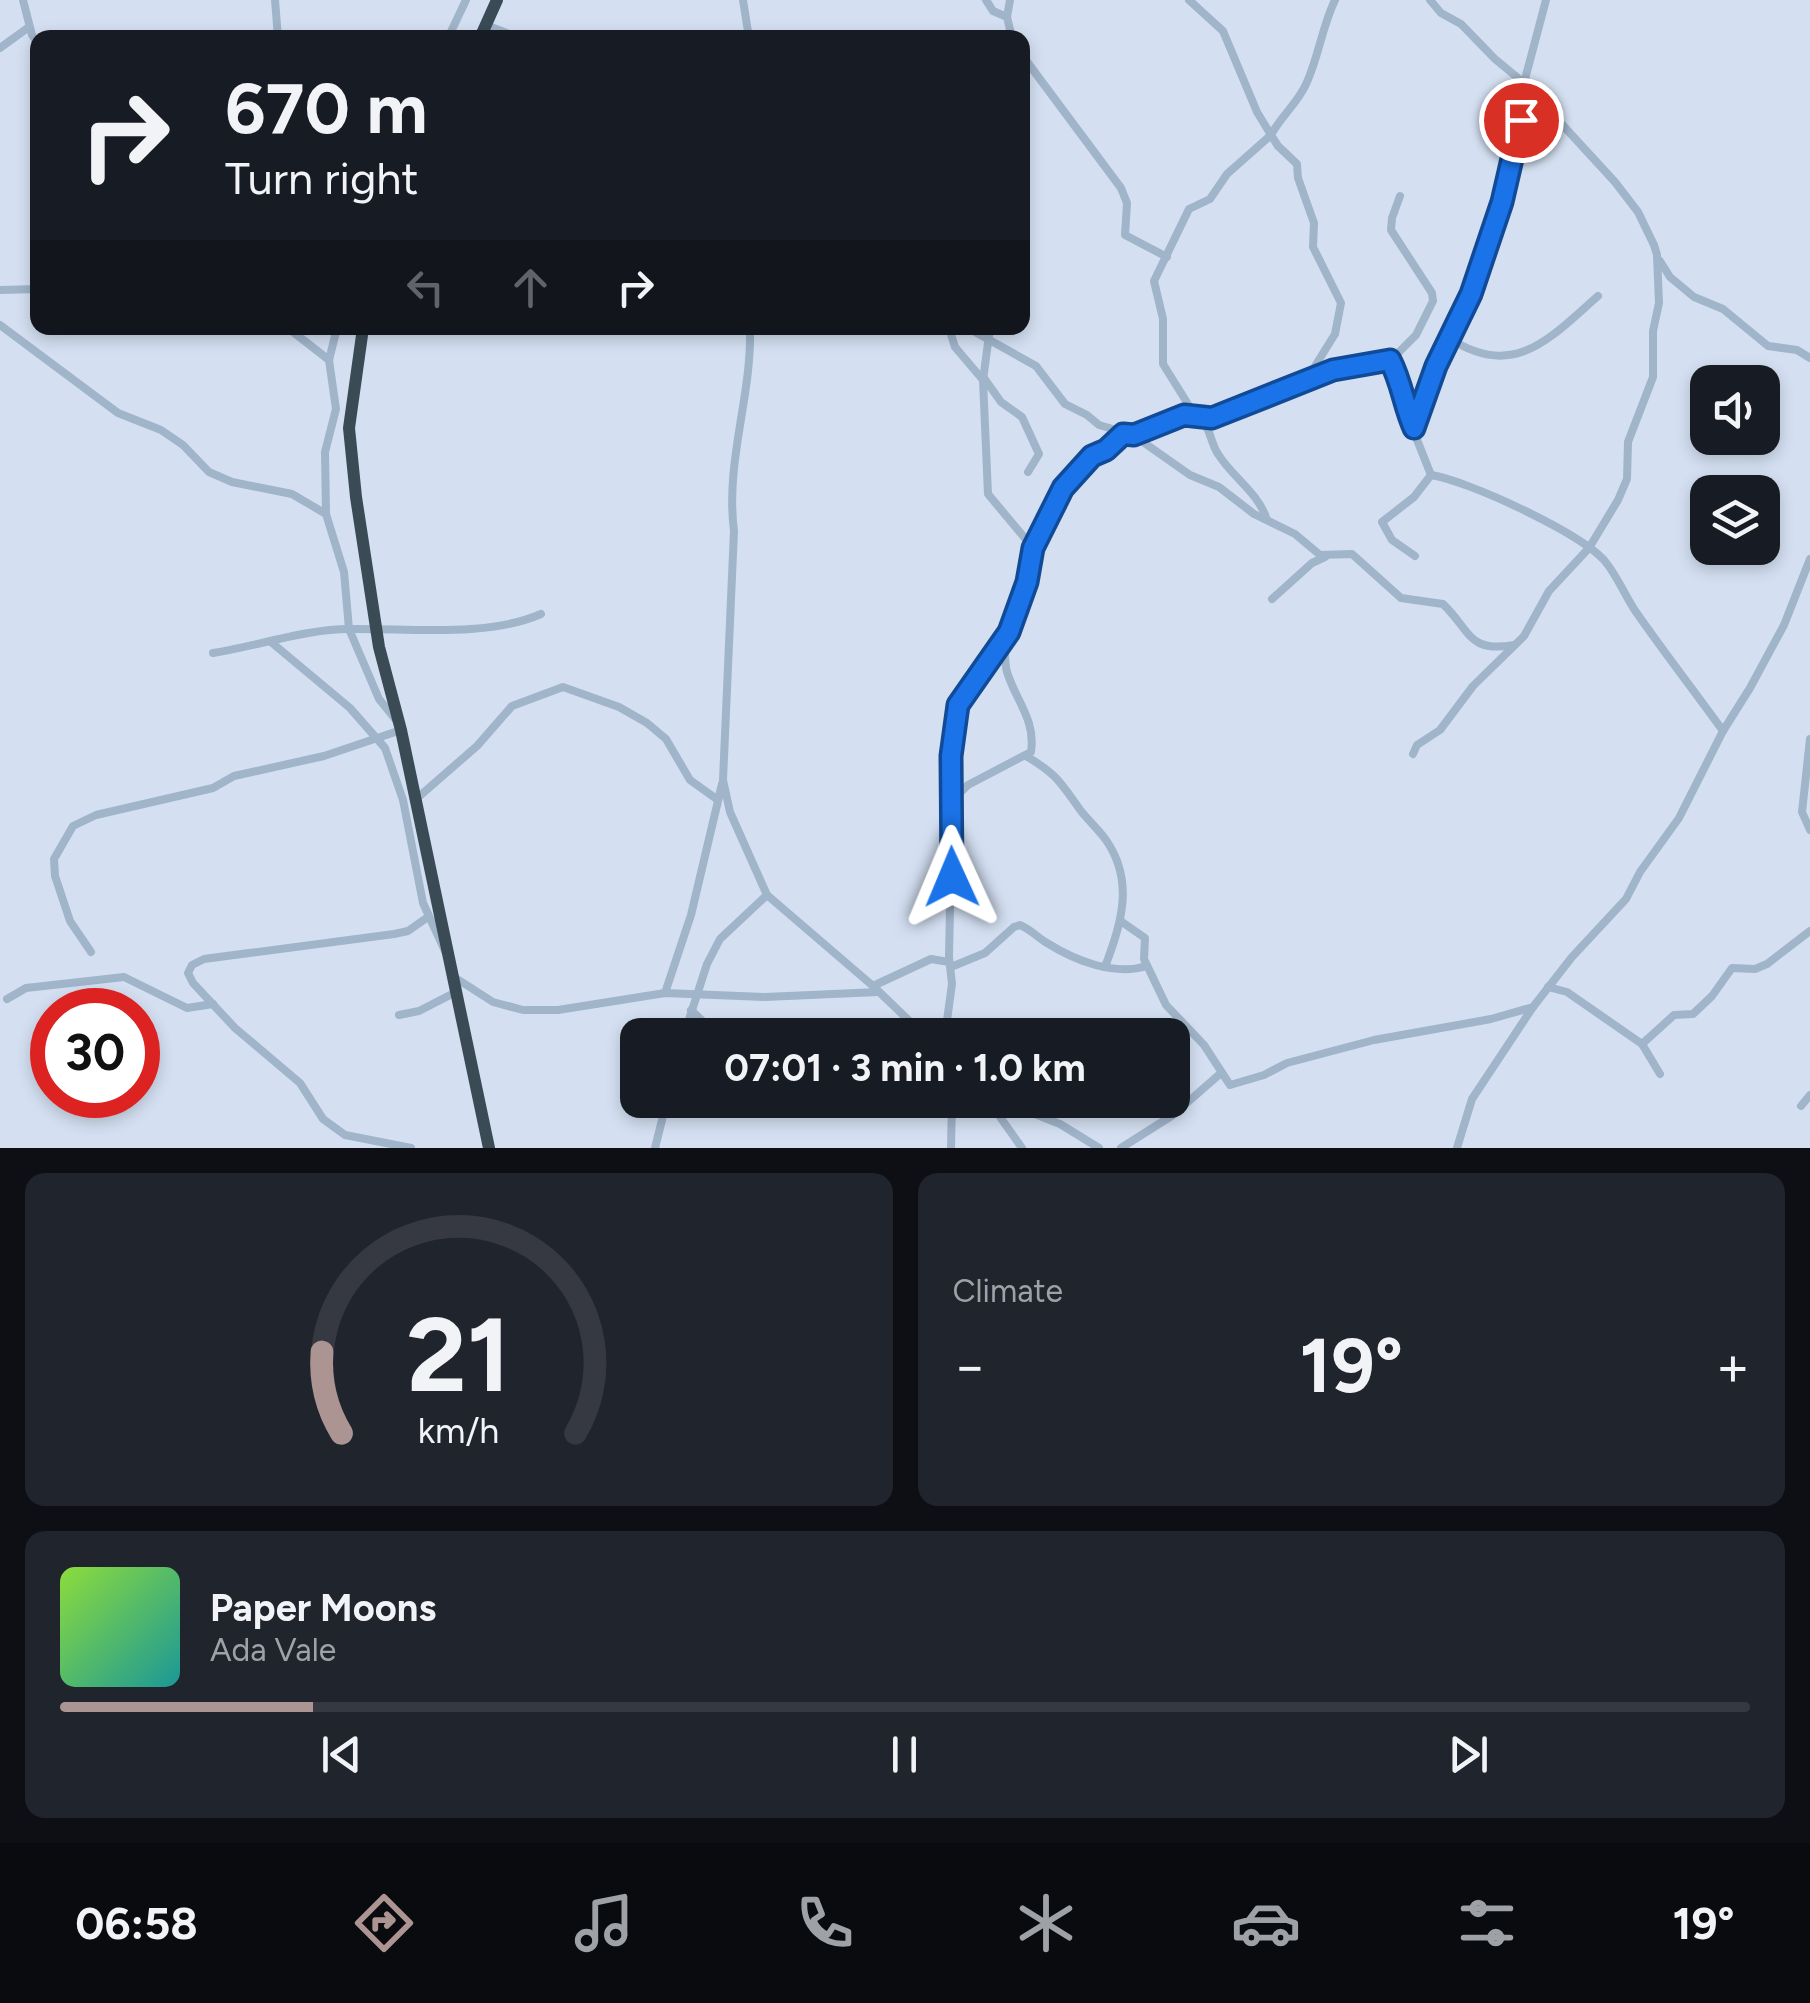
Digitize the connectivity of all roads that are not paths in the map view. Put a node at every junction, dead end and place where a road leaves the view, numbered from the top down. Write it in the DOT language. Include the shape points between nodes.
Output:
graph roads {
  1 [pos="23,0"];
  2 [pos="275,0"];
  3 [pos="466,0"];
  4 [pos="497,0"];
  5 [pos="742,0"];
  6 [pos="986,0"];
  7 [pos="1010,0"];
  8 [pos="1188,0"];
  9 [pos="1335,0"];
  10 [pos="1430,0"];
  11 [pos="1546,0"];
  12 [pos="1006,17"];
  13 [pos="29,27"];
  14 [pos="31,30"];
  15 [pos="277,30"];
  16 [pos="452,30"];
  17 [pos="483,30"];
  18 [pos="748,30"];
  19 [pos="1010,30"];
  20 [pos="0,48"];
  21 [pos="1030,66"];
  22 [pos="1524,82"];
  23 [pos="1271,134"];
  24 [pos="1400,196"];
  25 [pos="1657,255"];
  26 [pos="1167,257"];
  27 [pos="30,289"];
  28 [pos="0,290"];
  29 [pos="1598,296"];
  30 [pos="0,325"];
  31 [pos="297,335"];
  32 [pos="335,335"];
  33 [pos="362,335"];
  34 [pos="750,335"];
  35 [pos="951,335"];
  36 [pos="978,335"];
  37 [pos="988,335"];
  38 [pos="1449,338"];
  39 [pos="988,342"];
  40 [pos="1810,358"];
  41 [pos="329,360"];
  42 [pos="1390,360"];
  43 [pos="984,379"];
  44 [pos="1307,379"];
  45 [pos="1198,418"];
  46 [pos="1414,428"];
  47 [pos="1128,434"];
  48 [pos="1028,472"];
  49 [pos="1432,475"];
  50 [pos="326,514"];
  51 [pos="1267,520"];
  52 [pos="1033,548"];
  53 [pos="1589,548"];
  54 [pos="1415,556"];
  55 [pos="1326,557"];
  56 [pos="1810,559"];
  57 [pos="1272,599"];
  58 [pos="541,614"];
  59 [pos="349,629"];
  60 [pos="377,632"];
  61 [pos="1006,638"];
  62 [pos="271,642"];
  63 [pos="1514,644"];
  64 [pos="214,653"];
  65 [pos="398,725"];
  66 [pos="1722,731"];
  67 [pos="379,738"];
  68 [pos="1810,739"];
  69 [pos="1413,754"];
  70 [pos="1026,756"];
  71 [pos="723,780"];
  72 [pos="415,800"];
  73 [pos="718,800"];
  74 [pos="951,801"];
  75 [pos="1810,830"];
  76 [pos="766,895"];
  77 [pos="428,917"];
  78 [pos="1122,922"];
  79 [pos="1810,931"];
  80 [pos="92,952"];
  81 [pos="449,956"];
  82 [pos="950,964"];
  83 [pos="1147,966"];
  84 [pos="1105,967"];
  85 [pos="858,974"];
  86 [pos="454,977"];
  87 [pos="1548,986"];
  88 [pos="876,989"];
  89 [pos="456,992"];
  90 [pos="665,993"];
  91 [pos="848,994"];
  92 [pos="696,996"];
  93 [pos="7,1000"];
  94 [pos="213,1004"];
  95 [pos="1533,1007"];
  96 [pos="691,1010"];
  97 [pos="399,1014"];
  98 [pos="689,1018"];
  99 [pos="699,1018"];
  100 [pos="906,1018"];
  101 [pos="946,1018"];
  102 [pos="1642,1044"];
  103 [pos="1221,1072"];
  104 [pos="1660,1074"];
  105 [pos="1810,1095"];
  106 [pos="1800,1106"];
  107 [pos="663,1118"];
  108 [pos="952,1118"];
  109 [pos="1001,1118"];
  110 [pos="1045,1118"];
  111 [pos="411,1148"];
  112 [pos="489,1148"];
  113 [pos="655,1148"];
  114 [pos="951,1148"];
  115 [pos="1022,1148"];
  116 [pos="1099,1148"];
  117 [pos="1120,1148"];
  118 [pos="1458,1148"];
  1 -- 13 [label="street"];
  2 -- 15 [label="street"];
  3 -- 16 [label="street"];
  4 -- 17 [label="highway"];
  5 -- 18 [label="street"];
  6 -- 12 [label="street"];
  7 -- 12 [label="street"];
  8 -- 23 [label="street" via="1223,32"];
  9 -- 23 [label="street" via="1305,88"];
  10 -- 22 [label="street"];
  11 -- 22 [label="street"];
  12 -- 19 [label="street"];
  13 -- 14 [label="street"];
  13 -- 20 [label="street"];
  21 -- 26 [label="street" via="1121,188 1125,234"];
  22 -- 25 [label="street" via="1615,182"];
  22 -- 38 [label="street" via="1502,202"];
  23 -- 26 [label="street" via="1210,198 1189,209"];
  23 -- 44 [label="street" via="1298,164 1314,224 1312,247 1341,303 1335,334"];
  24 -- 42 [label="street" via="1391,230 1430,286 1433,301 1416,335"];
  25 -- 40 [label="street" via="1694,297 1723,309 1768,346"];
  25 -- 53 [label="street" via="1651,386 1628,442 1626,486"];
  26 -- 45 [label="street" via="1154,288 1163,319 1160,356"];
  27 -- 28 [label="street"];
  29 -- 38 [label="street" via="1530,350 1482,354"];
  30 -- 50 [label="street" via="118,414 183,445 209,472 292,494"];
  31 -- 41 [label="street"];
  32 -- 41 [label="street"];
  33 -- 60 [label="highway" via="349,428"];
  34 -- 71 [label="street" via="731,509"];
  35 -- 43 [label="street"];
  36 -- 39 [label="street"];
  37 -- 39 [label="street"];
  38 -- 46 [label="street"];
  39 -- 43 [label="street"];
  39 -- 47 [label="street" via="1036,366 1064,404"];
  41 -- 50 [label="street" via="336,409 325,452"];
  42 -- 44 [label="street"];
  42 -- 46 [label="street"];
  43 -- 48 [label="street" via="1028,426 1039,454"];
  43 -- 52 [label="street" via="988,494"];
  44 -- 45 [label="street" via="1223,415"];
  45 -- 47 [label="street" via="1181,416"];
  45 -- 51 [label="street"];
  46 -- 49 [label="street"];
  47 -- 51 [label="street"];
  47 -- 52 [label="street" via="1092,456 1063,488"];
  49 -- 53 [label="street" via="1477,489"];
  49 -- 54 [label="street" via="1382,522 1392,540"];
  50 -- 59 [label="street" via="344,572"];
  51 -- 55 [label="street"];
  52 -- 61 [label="street"];
  53 -- 63 [label="street" via="1556,582"];
  53 -- 66 [label="street" via="1604,560"];
  55 -- 57 [label="street"];
  55 -- 63 [label="street" via="1352,554 1401,598 1440,602 1470,639"];
  56 -- 66 [label="street" via="1784,624"];
  58 -- 60 [label="street" via="520,622"];
  59 -- 60 [label="street"];
  59 -- 62 [label="street"];
  59 -- 65 [label="street"];
  60 -- 65 [label="highway"];
  61 -- 70 [label="street" via="1006,668 1032,726"];
  61 -- 74 [label="street" via="954,714"];
  62 -- 64 [label="street"];
  62 -- 67 [label="street"];
  63 -- 69 [label="street"];
  65 -- 67 [label="street"];
  65 -- 72 [label="highway"];
  66 -- 87 [label="street" via="1685,807 1626,899"];
  67 -- 77 [label="street" via="403,800"];
  67 -- 80 [label="street" via="77,822 57,850 54,870 70,921"];
  68 -- 75 [label="street" via="1802,812"];
  70 -- 74 [label="street"];
  70 -- 78 [label="street" via="1058,778 1112,850 1124,882"];
  71 -- 73 [label="street"];
  71 -- 76 [label="street"];
  72 -- 73 [label="street" via="512,706 563,687 647,722 666,739 690,780"];
  72 -- 81 [label="highway"];
  73 -- 90 [label="street" via="692,915"];
  74 -- 82 [label="street"];
  76 -- 85 [label="street"];
  76 -- 92 [label="street" via="722,936"];
  77 -- 81 [label="street"];
  77 -- 94 [label="street" via="394,934 204,959 188,973"];
  78 -- 83 [label="street" via="1145,938"];
  78 -- 84 [label="street"];
  79 -- 102 [label="street" via="1767,964 1732,968 1692,1014 1674,1015"];
  81 -- 86 [label="highway"];
  82 -- 84 [label="street" via="985,953 1014,926 1024,925 1064,952"];
  82 -- 88 [label="street" via="931,959"];
  82 -- 101 [label="street"];
  83 -- 84 [label="street"];
  83 -- 103 [label="street" via="1166,1005"];
  85 -- 88 [label="street"];
  85 -- 91 [label="street"];
  86 -- 89 [label="highway"];
  86 -- 90 [label="street" via="493,1002 523,1010"];
  87 -- 95 [label="street"];
  87 -- 102 [label="street"];
  88 -- 91 [label="street"];
  88 -- 100 [label="street"];
  89 -- 97 [label="street"];
  89 -- 112 [label="highway"];
  90 -- 92 [label="street"];
  91 -- 92 [label="street"];
  92 -- 96 [label="street"];
  93 -- 94 [label="street" via="26,988 124,977 187,1008"];
  94 -- 111 [label="street" via="300,1083 318,1115 341,1134"];
  95 -- 103 [label="street" via="1374,1040 1233,1085"];
  95 -- 118 [label="street" via="1472,1099"];
  96 -- 98 [label="street"];
  96 -- 99 [label="street"];
  102 -- 104 [label="street"];
  103 -- 117 [label="street" via="1173,1115"];
  105 -- 106 [label="street"];
  107 -- 113 [label="street"];
  108 -- 114 [label="street"];
  109 -- 115 [label="street"];
  110 -- 116 [label="street"];
}
